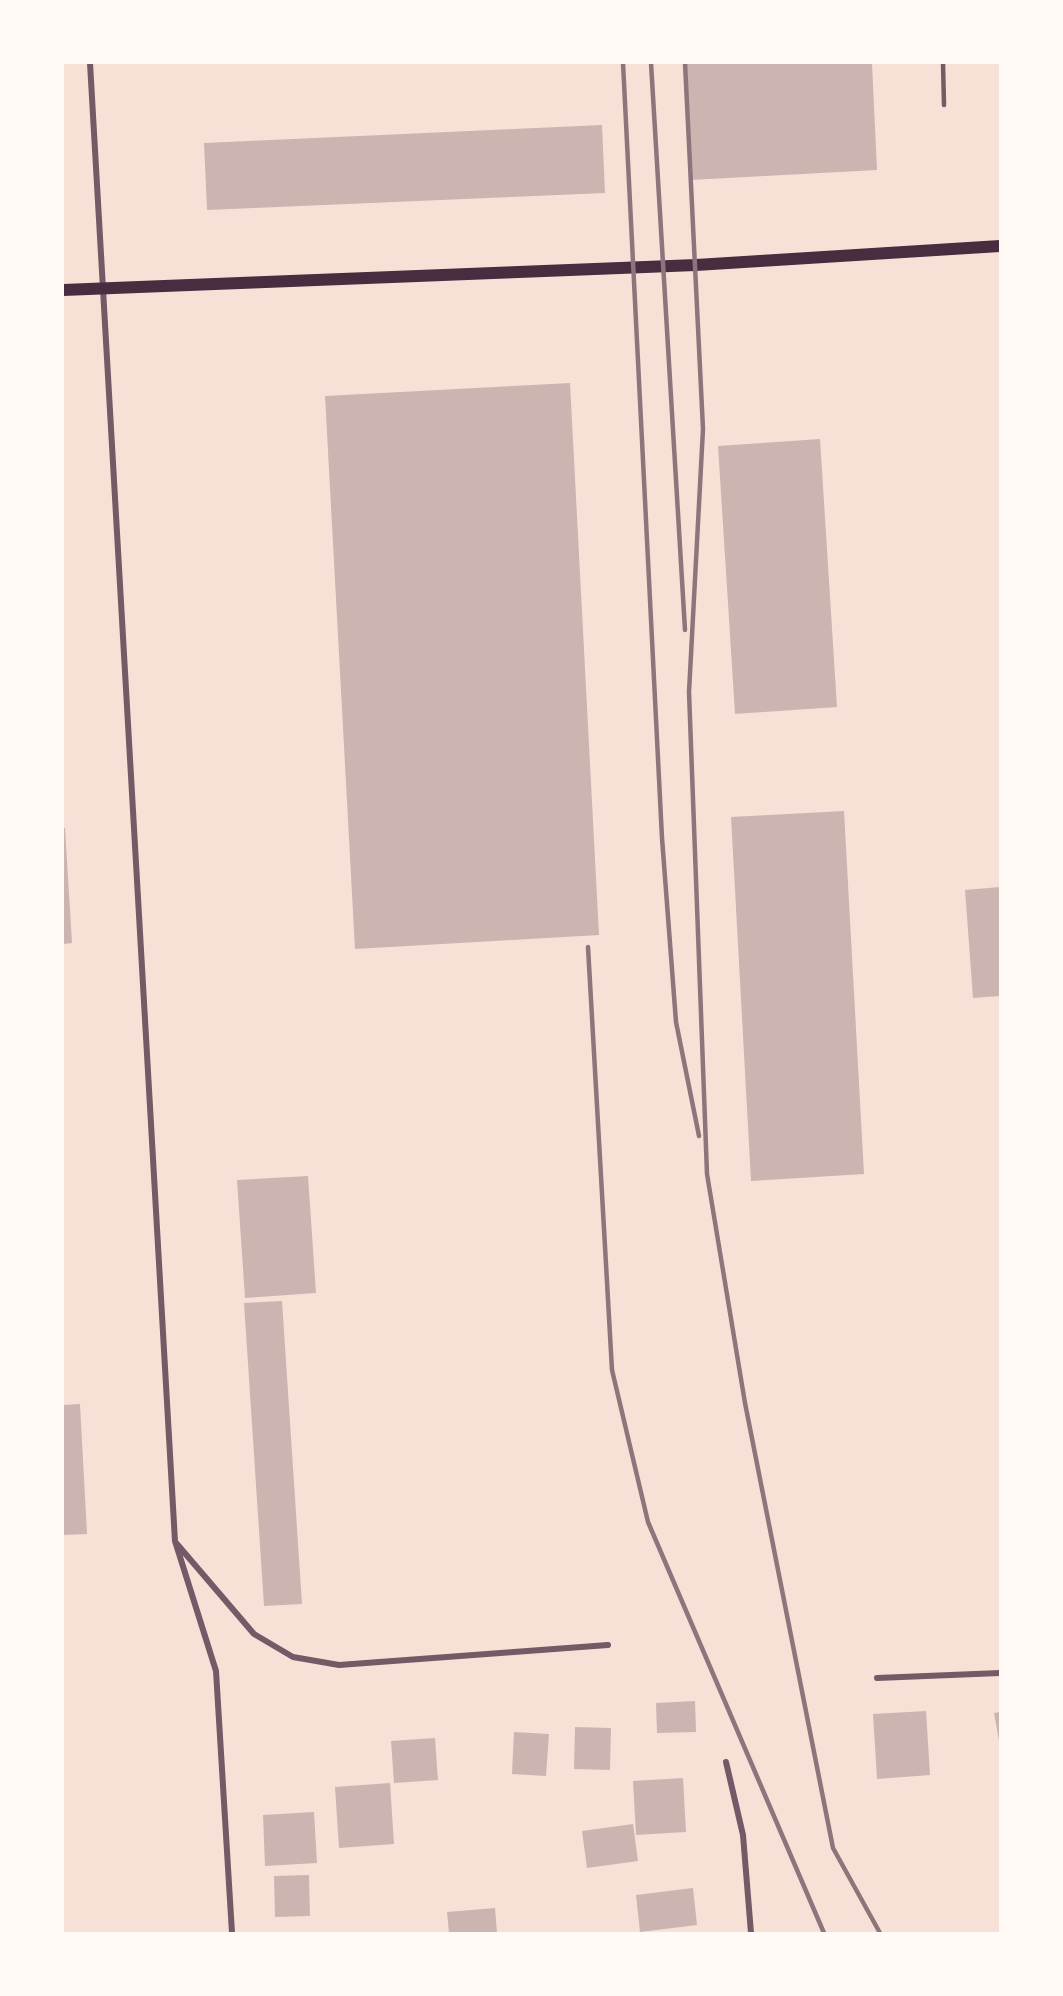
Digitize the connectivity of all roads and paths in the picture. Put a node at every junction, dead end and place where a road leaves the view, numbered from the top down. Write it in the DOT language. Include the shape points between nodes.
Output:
graph roads {
  1 [pos="90,63"];
  2 [pos="942,63"];
  3 [pos="944,105"];
  4 [pos="1000,246"];
  5 [pos="102,288"];
  6 [pos="63,290"];
  7 [pos="175,1541"];
  8 [pos="608,1645"];
  9 [pos="1000,1673"];
  10 [pos="877,1678"];
  11 [pos="726,1762"];
  12 [pos="231,1933"];
  13 [pos="751,1933"];
  1 -- 5 [label="street"];
  2 -- 3 [label="lane"];
  4 -- 5 [label="main road" via="696,265"];
  5 -- 6 [label="main road"];
  5 -- 7 [label="street"];
  7 -- 8 [label="street" via="254,1634 293,1657 339,1665"];
  7 -- 12 [label="street" via="216,1671"];
  9 -- 10 [label="street"];
  11 -- 13 [label="street" via="743,1835"];
}
